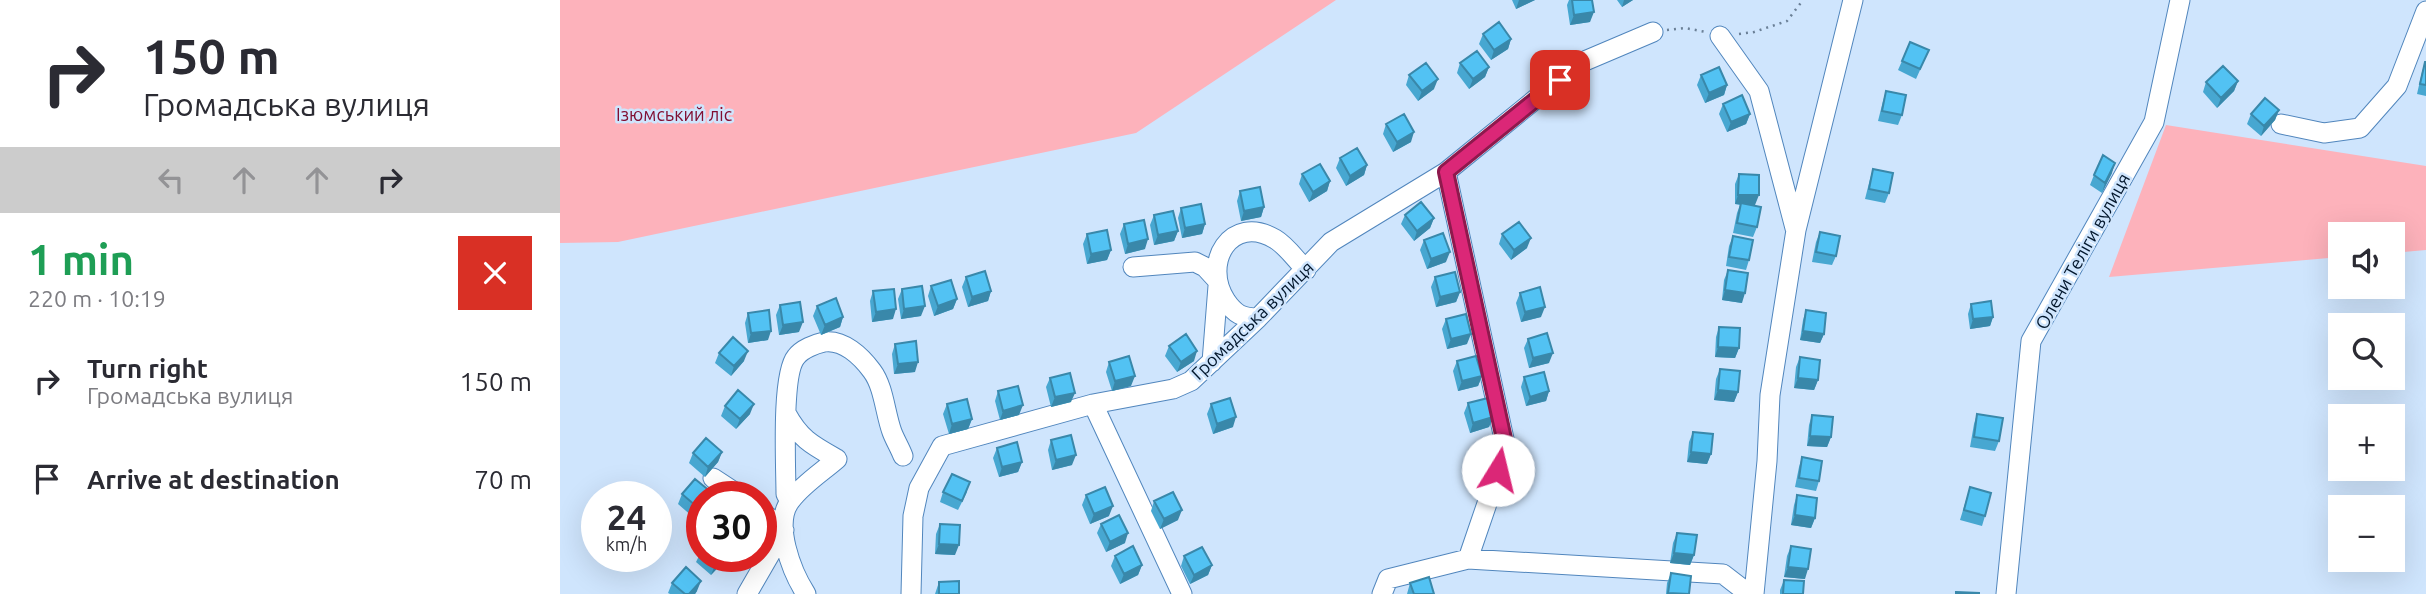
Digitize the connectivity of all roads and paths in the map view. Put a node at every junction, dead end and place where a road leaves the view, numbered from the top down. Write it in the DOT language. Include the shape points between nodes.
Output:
graph roads {
  1 [pos="1853,0"];
  2 [pos="2179,0"];
  3 [pos="2426,11"];
  4 [pos="1653,32"];
  5 [pos="1720,36"];
  6 [pos="2281,124"];
  7 [pos="1446,172"];
  8 [pos="1796,230"];
  9 [pos="1292,255"];
  10 [pos="1311,265"];
  11 [pos="1133,267"];
  12 [pos="1217,283"];
  13 [pos="1291,285"];
  14 [pos="1258,318"];
  15 [pos="1212,362"];
  16 [pos="1093,404"];
  17 [pos="785,412"];
  18 [pos="904,456"];
  19 [pos="713,478"];
  20 [pos="718,481"];
  21 [pos="790,500"];
  22 [pos="777,525"];
  23 [pos="783,530"];
  24 [pos="1468,559"];
  25 [pos="747,594"];
  26 [pos="806,594"];
  27 [pos="911,594"];
  28 [pos="1182,594"];
  29 [pos="1382,594"];
  30 [pos="1751,594"];
  31 [pos="2006,594"];
  1 -- 8 [label="street"];
  2 -- 31 [label="street, Олени Теліги вулиця" via="2154,122 2031,341"];
  3 -- 6 [label="street" via="2397,86 2360,128 2324,133"];
  4 -- 7 [label="street, Громадська вулиця" via="1580,63"];
  5 -- 8 [label="street" via="1759,91"];
  7 -- 10 [label="street, Громадська вулиця" via="1331,242"];
  7 -- 24 [label="street" via="1506,448"];
  8 -- 30 [label="street" via="1770,394"];
  9 -- 10 [label="street"];
  9 -- 12 [label="street" via="1274,238 1241,232 1228,241 1216,264"];
  9 -- 13 [label="street"];
  10 -- 13 [label="street, Громадська вулиця"];
  11 -- 12 [label="street" via="1195,262"];
  12 -- 14 [label="street" via="1237,314"];
  12 -- 15 [label="street"];
  13 -- 14 [label="street, Громадська вулиця"];
  14 -- 15 [label="street, Громадська вулиця"];
  15 -- 16 [label="street, Громадська вулиця" via="1173,389"];
  16 -- 27 [label="street, Громадська вулиця" via="942,446 919,488 913,516"];
  16 -- 28 [label="street"];
  17 -- 18 [label="street" via="795,357 825,342 841,343 873,372"];
  17 -- 21 [label="street" via="786,494"];
  17 -- 21 [label="street" via="808,443 837,459"];
  19 -- 20 [label="street"];
  21 -- 23 [label="street"];
  22 -- 23 [label="street"];
  23 -- 25 [label="street"];
  23 -- 26 [label="street"];
  24 -- 29 [label="street" via="1388,579"];
  24 -- 30 [label="street" via="1723,574"];
}
